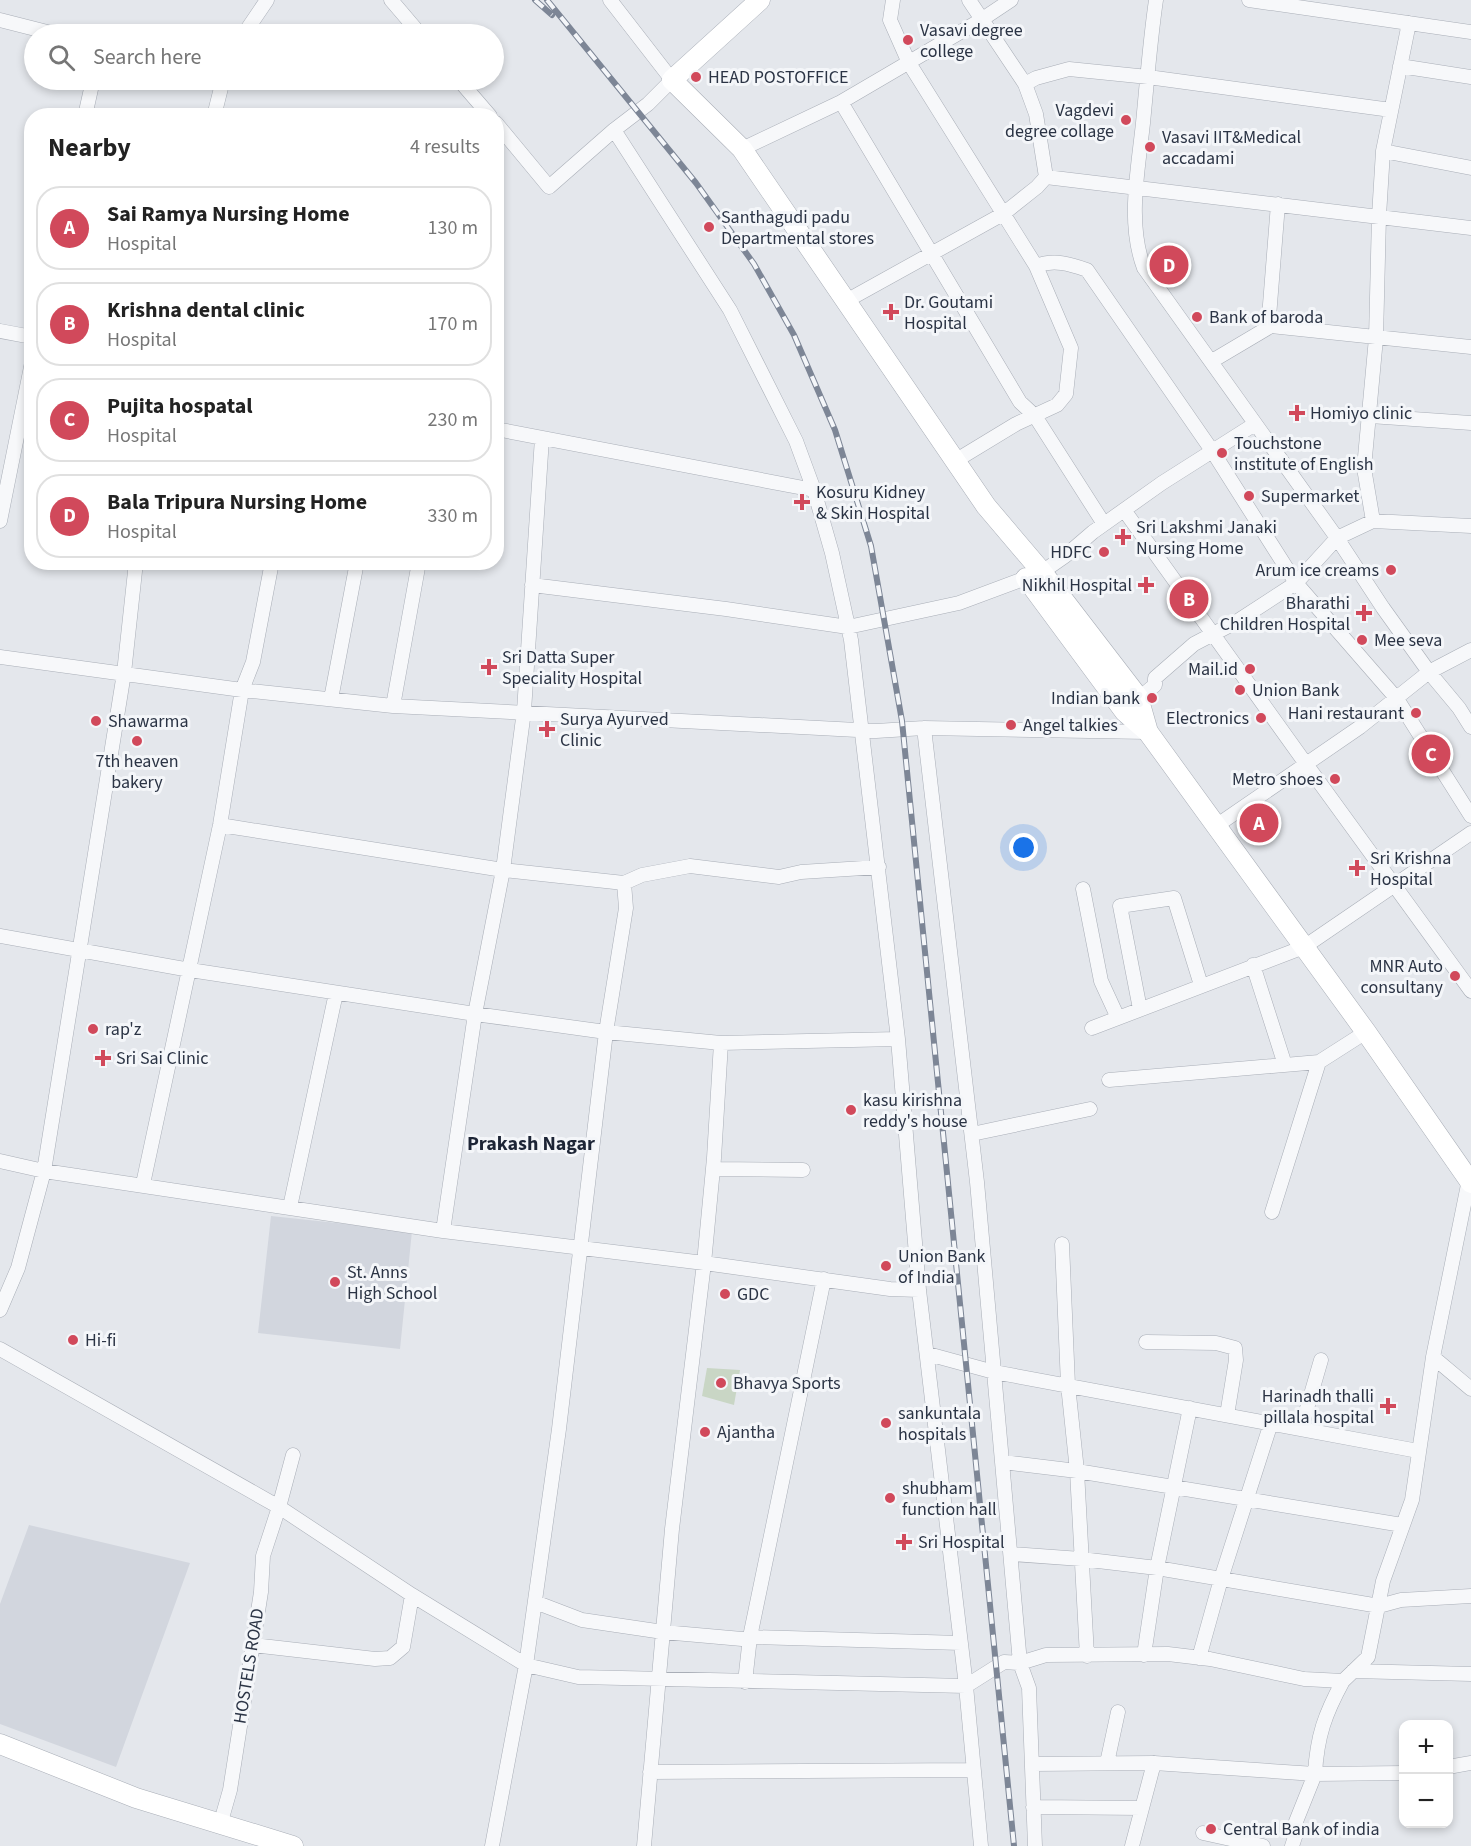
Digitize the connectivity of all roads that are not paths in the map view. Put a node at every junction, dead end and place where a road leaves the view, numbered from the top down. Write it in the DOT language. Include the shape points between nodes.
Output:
graph roads {
  1 [pos="267,0"];
  2 [pos="391,0"];
  3 [pos="609,0"];
  4 [pos="759,0"];
  5 [pos="893,0"];
  6 [pos="969,0"];
  7 [pos="1011,0"];
  8 [pos="1156,0"];
  9 [pos="1249,0"];
  10 [pos="1309,4"];
  11 [pos="0,20"];
  12 [pos="981,20"];
  13 [pos="1409,23"];
  14 [pos="251,24"];
  15 [pos="411,24"];
  16 [pos="24,26"];
  17 [pos="1471,32"];
  18 [pos="909,63"];
  19 [pos="1400,66"];
  20 [pos="1148,77"];
  21 [pos="1471,77"];
  22 [pos="672,80"];
  23 [pos="1025,84"];
  24 [pos="91,90"];
  25 [pos="220,90"];
  26 [pos="468,90"];
  27 [pos="841,102"];
  28 [pos="87,108"];
  29 [pos="216,108"];
  30 [pos="483,108"];
  31 [pos="1391,110"];
  32 [pos="614,130"];
  33 [pos="504,133"];
  34 [pos="742,149"];
  35 [pos="1383,151"];
  36 [pos="1471,168"];
  37 [pos="1046,177"];
  38 [pos="1136,188"];
  39 [pos="1278,204"];
  40 [pos="1003,214"];
  41 [pos="1379,216"];
  42 [pos="1471,228"];
  43 [pos="932,253"];
  44 [pos="1036,266"];
  45 [pos="846,301"];
  46 [pos="1270,326"];
  47 [pos="0,331"];
  48 [pos="24,336"];
  49 [pos="1376,338"];
  50 [pos="1471,347"];
  51 [pos="1212,361"];
  52 [pos="24,402"];
  53 [pos="1035,416"];
  54 [pos="1370,416"];
  55 [pos="1471,423"];
  56 [pos="1255,424"];
  57 [pos="504,431"];
  58 [pos="542,438"];
  59 [pos="1214,452"];
  60 [pos="955,461"];
  61 [pos="814,490"];
  62 [pos="1125,510"];
  63 [pos="0,521"];
  64 [pos="1373,521"];
  65 [pos="1104,524"];
  66 [pos="1471,526"];
  67 [pos="1337,538"];
  68 [pos="135,570"];
  69 [pos="270,570"];
  70 [pos="355,570"];
  71 [pos="418,570"];
  72 [pos="1034,575"];
  73 [pos="1296,583"];
  74 [pos="532,585"];
  75 [pos="848,627"];
  76 [pos="1214,633"];
  77 [pos="1471,650"];
  78 [pos="0,657"];
  79 [pos="1429,672"];
  80 [pos="124,673"];
  81 [pos="242,690"];
  82 [pos="331,699"];
  83 [pos="1397,699"];
  84 [pos="1131,705"];
  85 [pos="393,706"];
  86 [pos="524,711"];
  87 [pos="1471,727"];
  88 [pos="924,728"];
  89 [pos="863,730"];
  90 [pos="1148,732"];
  91 [pos="1306,764"];
  92 [pos="1471,816"];
  93 [pos="220,825"];
  94 [pos="1216,826"];
  95 [pos="1471,833"];
  96 [pos="879,867"];
  97 [pos="503,870"];
  98 [pos="624,884"];
  99 [pos="1395,885"];
  100 [pos="1083,889"];
  101 [pos="0,936"];
  102 [pos="1304,947"];
  103 [pos="79,949"];
  104 [pos="1253,965"];
  105 [pos="190,970"];
  106 [pos="1201,985"];
  107 [pos="1471,991"];
  108 [pos="336,993"];
  109 [pos="1140,1009"];
  110 [pos="475,1014"];
  111 [pos="1118,1018"];
  112 [pos="1092,1028"];
  113 [pos="606,1032"];
  114 [pos="1366,1032"];
  115 [pos="898,1039"];
  116 [pos="721,1043"];
  117 [pos="1318,1062"];
  118 [pos="1285,1065"];
  119 [pos="1109,1080"];
  120 [pos="1090,1109"];
  121 [pos="972,1134"];
  122 [pos="0,1161"];
  123 [pos="713,1168"];
  124 [pos="803,1170"];
  125 [pos="44,1171"];
  126 [pos="1471,1177"];
  127 [pos="143,1184"];
  128 [pos="290,1206"];
  129 [pos="1272,1212"];
  130 [pos="443,1231"];
  131 [pos="1062,1244"];
  132 [pos="580,1247"];
  133 [pos="704,1263"];
  134 [pos="824,1279"];
  135 [pos="919,1290"];
  136 [pos="0,1310"];
  137 [pos="1146,1342"];
  138 [pos="0,1349"];
  139 [pos="928,1354"];
  140 [pos="1433,1357"];
  141 [pos="1321,1360"];
  142 [pos="994,1372"];
  143 [pos="1068,1385"];
  144 [pos="1471,1389"];
  145 [pos="1190,1408"];
  146 [pos="1227,1415"];
  147 [pos="1271,1423"];
  148 [pos="1301,1429"];
  149 [pos="1418,1450"];
  150 [pos="292,1455"];
  151 [pos="1003,1462"];
  152 [pos="1077,1471"];
  153 [pos="1175,1487"];
  154 [pos="1246,1498"];
  155 [pos="279,1507"];
  156 [pos="1402,1525"];
  157 [pos="1011,1554"];
  158 [pos="1081,1558"];
  159 [pos="1157,1568"];
  160 [pos="1221,1579"];
  161 [pos="412,1595"];
  162 [pos="1471,1596"];
  163 [pos="535,1602"];
  164 [pos="1379,1606"];
  165 [pos="663,1632"];
  166 [pos="750,1637"];
  167 [pos="961,1643"];
  168 [pos="253,1645"];
  169 [pos="1144,1655"];
  170 [pos="1088,1656"];
  171 [pos="1199,1658"];
  172 [pos="1020,1663"];
  173 [pos="526,1665"];
  174 [pos="1471,1674"];
  175 [pos="1348,1676"];
  176 [pos="659,1681"];
  177 [pos="745,1682"];
  178 [pos="966,1686"];
  179 [pos="1118,1712"];
  180 [pos="0,1744"];
  181 [pos="1107,1763"];
  182 [pos="1154,1763"];
  183 [pos="1471,1763"];
  184 [pos="1032,1764"];
  185 [pos="1453,1766"];
  186 [pos="974,1770"];
  187 [pos="650,1772"];
  188 [pos="1399,1773"];
  189 [pos="1315,1774"];
  190 [pos="1033,1807"];
  191 [pos="1142,1808"];
  192 [pos="220,1825"];
  193 [pos="1203,1833"];
  194 [pos="293,1846"];
  195 [pos="492,1846"];
  196 [pos="644,1846"];
  197 [pos="981,1846"];
  198 [pos="1035,1846"];
  199 [pos="1132,1846"];
  200 [pos="1263,1846"];
  201 [pos="1292,1846"];
  1 -- 14 [label="street"];
  2 -- 15 [label="street"];
  3 -- 22 [label="street"];
  4 -- 22 [label="main road"];
  5 -- 18 [label="street" via="890,20"];
  6 -- 12 [label="street"];
  7 -- 12 [label="street"];
  8 -- 20 [label="street"];
  9 -- 10 [label="street"];
  10 -- 13 [label="street"];
  11 -- 16 [label="street"];
  12 -- 18 [label="street"];
  12 -- 23 [label="street"];
  13 -- 17 [label="street"];
  13 -- 19 [label="street"];
  18 -- 27 [label="street"];
  18 -- 40 [label="street"];
  19 -- 21 [label="street"];
  19 -- 31 [label="street"];
  20 -- 23 [label="street" via="1069,69"];
  20 -- 31 [label="street"];
  20 -- 38 [label="street"];
  22 -- 32 [label="street"];
  22 -- 34 [label="main road"];
  23 -- 37 [label="street" via="1036,114"];
  24 -- 28 [label="street"];
  25 -- 29 [label="street"];
  26 -- 30 [label="street"];
  27 -- 34 [label="street"];
  27 -- 43 [label="street"];
  31 -- 35 [label="street"];
  32 -- 33 [label="street" via="549,187"];
  32 -- 61 [label="street" via="730,310 796,441"];
  34 -- 45 [label="main road"];
  35 -- 36 [label="street"];
  35 -- 41 [label="street"];
  37 -- 38 [label="street"];
  37 -- 40 [label="street"];
  38 -- 39 [label="street"];
  38 -- 51 [label="street" via="1136,240 1144,268"];
  39 -- 41 [label="street"];
  39 -- 46 [label="street"];
  40 -- 43 [label="street"];
  40 -- 44 [label="street"];
  41 -- 42 [label="street"];
  41 -- 49 [label="street"];
  43 -- 45 [label="street"];
  43 -- 53 [label="street" via="1020,402"];
  44 -- 53 [label="street" via="1071,348 1066,394 1057,405"];
  44 -- 59 [label="street" via="1046,262 1067,263 1087,270"];
  45 -- 60 [label="main road"];
  46 -- 49 [label="street"];
  46 -- 51 [label="street"];
  47 -- 48 [label="street"];
  49 -- 50 [label="street"];
  49 -- 54 [label="street"];
  51 -- 56 [label="street"];
  52 -- 63 [label="street"];
  53 -- 60 [label="street"];
  53 -- 65 [label="street"];
  54 -- 55 [label="street"];
  54 -- 64 [label="street" via="1364,468"];
  56 -- 59 [label="street"];
  56 -- 67 [label="street"];
  57 -- 58 [label="street"];
  58 -- 61 [label="street"];
  58 -- 74 [label="street"];
  59 -- 62 [label="street"];
  59 -- 73 [label="street"];
  60 -- 72 [label="main road"];
  61 -- 75 [label="street"];
  62 -- 65 [label="street"];
  62 -- 76 [label="street"];
  64 -- 66 [label="street"];
  64 -- 67 [label="street"];
  65 -- 72 [label="street"];
  67 -- 73 [label="street"];
  67 -- 79 [label="street"];
  68 -- 80 [label="street"];
  69 -- 81 [label="street" via="253,662"];
  70 -- 82 [label="street"];
  71 -- 85 [label="street"];
  72 -- 75 [label="street" via="959,603"];
  72 -- 84 [label="main road"];
  73 -- 76 [label="street"];
  73 -- 83 [label="street"];
  74 -- 75 [label="street"];
  74 -- 86 [label="street"];
  75 -- 89 [label="street"];
  76 -- 84 [label="street" via="1194,644"];
  76 -- 91 [label="street"];
  77 -- 79 [label="street"];
  78 -- 80 [label="street"];
  79 -- 83 [label="street"];
  79 -- 87 [label="street"];
  80 -- 81 [label="street"];
  80 -- 103 [label="street"];
  81 -- 82 [label="street"];
  81 -- 93 [label="street"];
  82 -- 85 [label="street"];
  83 -- 91 [label="street"];
  83 -- 92 [label="street"];
  84 -- 90 [label="main road"];
  85 -- 86 [label="street"];
  86 -- 89 [label="street"];
  86 -- 97 [label="street"];
  88 -- 89 [label="street"];
  88 -- 90 [label="street"];
  88 -- 121 [label="street"];
  89 -- 96 [label="street"];
  90 -- 94 [label="main road"];
  91 -- 94 [label="street"];
  91 -- 99 [label="street"];
  93 -- 97 [label="street"];
  93 -- 105 [label="street"];
  94 -- 102 [label="main road"];
  95 -- 99 [label="street"];
  96 -- 98 [label="street" via="779,877 690,866 642,875"];
  96 -- 115 [label="street"];
  97 -- 98 [label="street"];
  97 -- 110 [label="street"];
  98 -- 113 [label="street" via="626,908"];
  99 -- 102 [label="street"];
  99 -- 107 [label="street"];
  100 -- 111 [label="street" via="1101,981"];
  101 -- 103 [label="street"];
  102 -- 104 [label="street"];
  102 -- 114 [label="main road"];
  103 -- 105 [label="street"];
  103 -- 125 [label="street"];
  104 -- 106 [label="street"];
  104 -- 118 [label="street"];
  105 -- 108 [label="street"];
  105 -- 127 [label="street"];
  106 -- 109 [label="street"];
  106 -- 109 [label="street" via="1174,898 1120,906"];
  108 -- 110 [label="street"];
  108 -- 128 [label="street"];
  109 -- 111 [label="street"];
  110 -- 113 [label="street"];
  110 -- 130 [label="street"];
  111 -- 112 [label="street"];
  113 -- 116 [label="street"];
  113 -- 132 [label="street"];
  114 -- 117 [label="street"];
  114 -- 126 [label="main road"];
  115 -- 116 [label="street"];
  115 -- 135 [label="street"];
  116 -- 123 [label="street"];
  117 -- 118 [label="street"];
  117 -- 129 [label="street"];
  118 -- 119 [label="street"];
  120 -- 121 [label="street"];
  121 -- 142 [label="street"];
  122 -- 125 [label="street"];
  123 -- 124 [label="street"];
  123 -- 133 [label="street"];
  125 -- 127 [label="street"];
  125 -- 136 [label="street" via="18,1268"];
  126 -- 140 [label="street"];
  127 -- 128 [label="street"];
  128 -- 130 [label="street"];
  130 -- 132 [label="street"];
  131 -- 143 [label="street"];
  132 -- 133 [label="street"];
  132 -- 163 [label="street"];
  133 -- 134 [label="street"];
  133 -- 165 [label="street"];
  134 -- 135 [label="street"];
  134 -- 166 [label="street"];
  135 -- 139 [label="street"];
  137 -- 146 [label="street" via="1216,1343 1235,1348"];
  138 -- 155 [label="street"];
  139 -- 142 [label="street"];
  139 -- 167 [label="street"];
  140 -- 144 [label="street"];
  140 -- 149 [label="street"];
  141 -- 148 [label="street"];
  142 -- 143 [label="street"];
  142 -- 151 [label="street"];
  143 -- 145 [label="street"];
  143 -- 152 [label="street"];
  145 -- 146 [label="street"];
  145 -- 153 [label="street"];
  146 -- 147 [label="street"];
  147 -- 148 [label="street"];
  147 -- 154 [label="street"];
  148 -- 149 [label="street"];
  149 -- 156 [label="street" via="1412,1500"];
  150 -- 155 [label="street, HOSTELS ROAD"];
  151 -- 152 [label="street"];
  151 -- 157 [label="street"];
  152 -- 153 [label="street"];
  152 -- 158 [label="street"];
  153 -- 154 [label="street"];
  153 -- 159 [label="street"];
  154 -- 156 [label="street"];
  154 -- 160 [label="street"];
  155 -- 161 [label="street"];
  155 -- 168 [label="street, HOSTELS ROAD" via="263,1556"];
  156 -- 164 [label="street"];
  157 -- 158 [label="street"];
  157 -- 172 [label="street"];
  158 -- 159 [label="street"];
  158 -- 170 [label="street"];
  159 -- 160 [label="street"];
  159 -- 169 [label="street"];
  160 -- 164 [label="street"];
  160 -- 171 [label="street"];
  161 -- 168 [label="street" via="402,1647 390,1659"];
  161 -- 173 [label="street"];
  162 -- 164 [label="street" via="1401,1600"];
  163 -- 165 [label="street" via="582,1620"];
  163 -- 173 [label="street"];
  164 -- 175 [label="street" via="1368,1657"];
  165 -- 166 [label="street"];
  165 -- 176 [label="street"];
  166 -- 167 [label="street"];
  166 -- 177 [label="street"];
  167 -- 178 [label="street"];
  168 -- 192 [label="street, HOSTELS ROAD" via="230,1790"];
  169 -- 170 [label="street"];
  169 -- 171 [label="street"];
  170 -- 172 [label="street" via="1046,1655"];
  171 -- 175 [label="street" via="1304,1679"];
  172 -- 178 [label="street" via="1004,1662"];
  172 -- 184 [label="street" via="1029,1688"];
  173 -- 176 [label="street" via="578,1677"];
  173 -- 195 [label="street"];
  174 -- 175 [label="street"];
  175 -- 189 [label="street" via="1326,1713 1316,1748"];
  176 -- 177 [label="street"];
  176 -- 187 [label="street"];
  177 -- 178 [label="street"];
  178 -- 186 [label="street"];
  179 -- 181 [label="street"];
  180 -- 192 [label="main road" via="136,1798"];
  181 -- 182 [label="street"];
  181 -- 184 [label="street"];
  182 -- 189 [label="street"];
  182 -- 191 [label="street"];
  183 -- 185 [label="street"];
  184 -- 190 [label="street"];
  186 -- 187 [label="street"];
  186 -- 197 [label="street"];
  187 -- 196 [label="street"];
  188 -- 189 [label="street"];
  189 -- 201 [label="street" via="1295,1824"];
  190 -- 191 [label="street"];
  190 -- 198 [label="street"];
  191 -- 199 [label="street"];
  192 -- 194 [label="main road"];
  193 -- 200 [label="street"];
}
